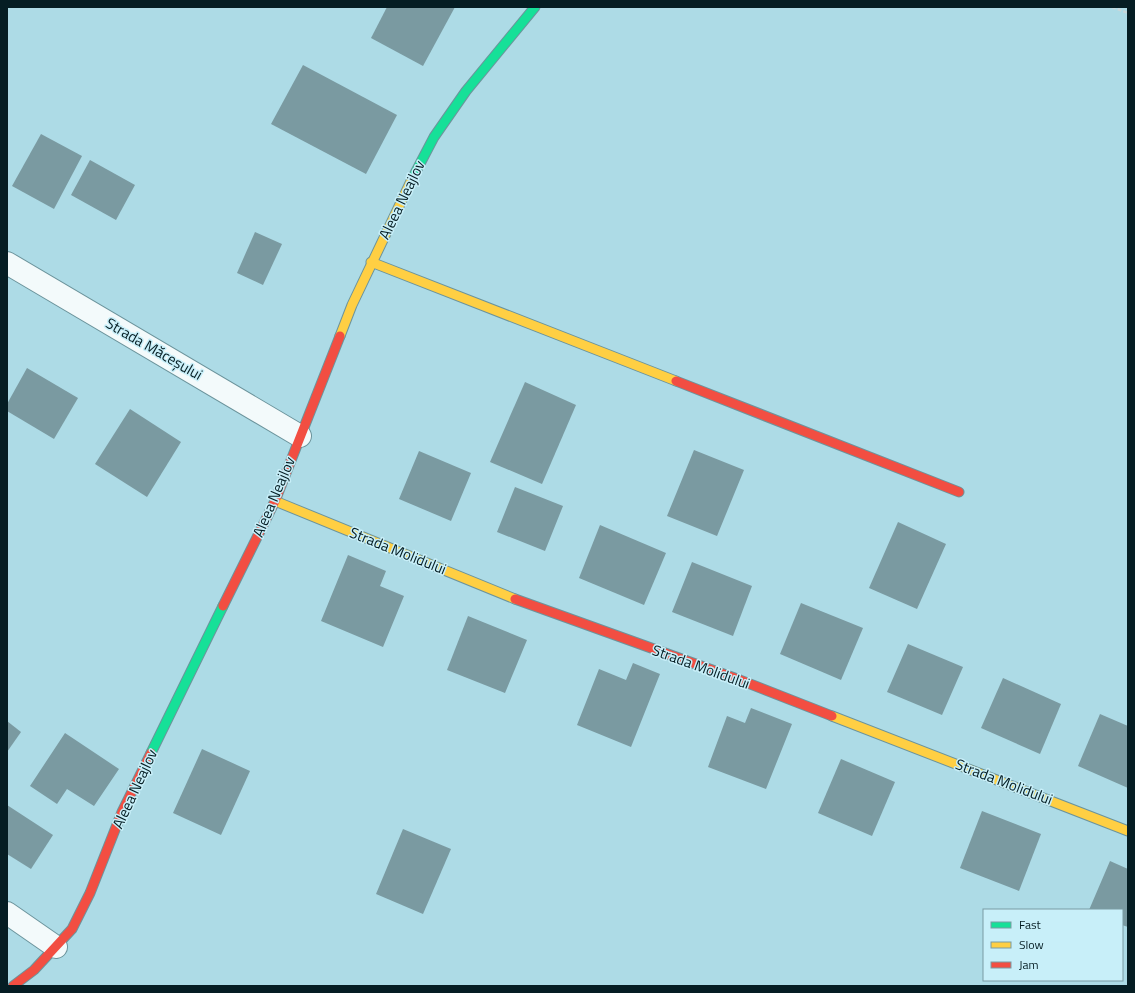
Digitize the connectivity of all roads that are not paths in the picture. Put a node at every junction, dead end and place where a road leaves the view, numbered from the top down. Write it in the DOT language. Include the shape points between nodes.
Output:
graph roads {
  1 [pos="535,7"];
  2 [pos="371,262"];
  3 [pos="7,263"];
  4 [pos="300,436"];
  5 [pos="960,492"];
  6 [pos="275,501"];
  7 [pos="1128,830"];
  8 [pos="7,913"];
  9 [pos="56,947"];
  10 [pos="13,986"];
  1 -- 2 [label="street, Aleea Neajlov" via="466,91 434,137"];
  2 -- 4 [label="street, Aleea Neajlov"];
  2 -- 5 [label="street"];
  3 -- 4 [label="street, Strada Măceșului"];
  4 -- 6 [label="street, Aleea Neajlov"];
  6 -- 7 [label="street, Strada Molidului" via="535,607 740,680"];
  6 -- 9 [label="street, Aleea Neajlov" via="122,812 90,893 72,929"];
  8 -- 9 [label="street"];
  9 -- 10 [label="street, Aleea Neajlov" via="34,970"];
}
